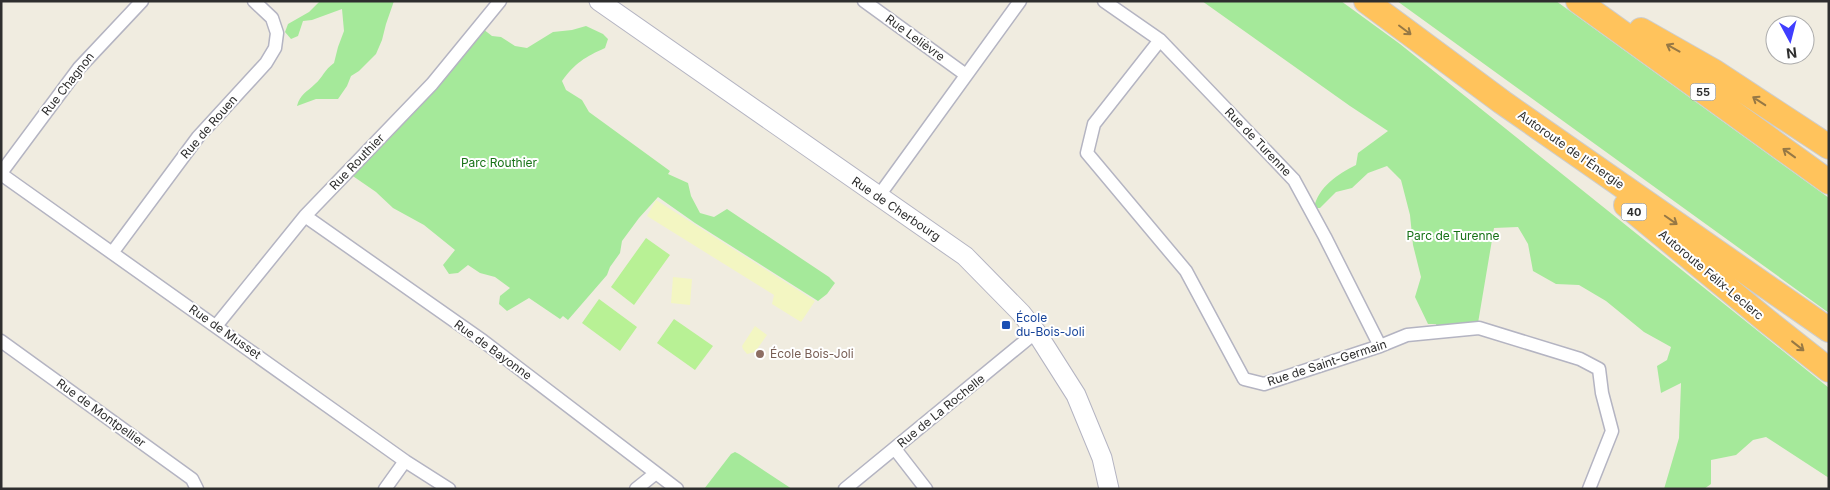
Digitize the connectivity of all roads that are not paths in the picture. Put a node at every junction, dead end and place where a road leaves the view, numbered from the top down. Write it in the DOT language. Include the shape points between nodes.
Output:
graph roads {
  1 [pos="142,1"];
  2 [pos="254,1"];
  3 [pos="500,1"];
  4 [pos="599,1"];
  5 [pos="864,1"];
  6 [pos="1020,1"];
  7 [pos="1104,1"];
  8 [pos="1366,1"];
  9 [pos="1578,1"];
  10 [pos="1589,1"];
  11 [pos="1160,40"];
  12 [pos="966,75"];
  13 [pos="1502,102"];
  14 [pos="1829,147"];
  15 [pos="1,174"];
  16 [pos="1829,182"];
  17 [pos="878,196"];
  18 [pos="305,216"];
  19 [pos="112,253"];
  20 [pos="216,326"];
  21 [pos="1829,330"];
  22 [pos="1036,332"];
  23 [pos="1,341"];
  24 [pos="1380,346"];
  25 [pos="1829,370"];
  26 [pos="895,449"];
  27 [pos="405,461"];
  28 [pos="656,473"];
  29 [pos="198,489"];
  30 [pos="386,489"];
  31 [pos="449,489"];
  32 [pos="636,489"];
  33 [pos="677,489"];
  34 [pos="845,489"];
  35 [pos="926,489"];
  36 [pos="1109,489"];
  37 [pos="1589,489"];
  1 -- 15 [label="street, Rue Chagnon" via="79,68"];
  2 -- 19 [label="street, Rue de Rouen" via="272,18 277,33 275,48 266,63 198,136"];
  3 -- 18 [label="street, Rue Routhier" via="432,84"];
  4 -- 17 [label="street, Rue de Cherbourg"];
  5 -- 12 [label="street, Rue Lelièvre"];
  6 -- 12 [label="street"];
  7 -- 11 [label="street, Rue de Turenne"];
  8 -- 13 [label="highway, Autoroute de l'Énergie, one-way"];
  16 -- 9 [label="highway, 55, one-way"];
  14 -- 10 [label="highway, one-way" via="1715,72"];
  11 -- 24 [label="street, Rue de Turenne" via="1294,180"];
  11 -- 24 [label="street, Rue de Saint-Germain" via="1094,124 1087,153 1186,271 1244,379 1264,384"];
  12 -- 17 [label="street"];
  13 -- 21 [label="highway, Autoroute de l'Énergie, one-way"];
  13 -- 25 [label="highway, Autoroute Félix-Leclerc / 40, one-way"];
  15 -- 19 [label="street, Rue de Musset"];
  17 -- 22 [label="street, Rue de Cherbourg" via="965,256"];
  18 -- 20 [label="street, Rue Routhier"];
  18 -- 28 [label="street, Rue de Bayonne" via="483,341"];
  19 -- 20 [label="street, Rue de Musset"];
  20 -- 27 [label="street, Rue de Musset"];
  22 -- 26 [label="street, Rue de La Rochelle"];
  22 -- 36 [label="street, Rue de Cherbourg" via="1076,395 1102,458"];
  23 -- 29 [label="street, Rue de Montpellier" via="192,479"];
  24 -- 37 [label="street, Rue de Saint-Germain" via="1407,335 1479,328 1580,359 1598,369 1612,431"];
  26 -- 34 [label="street, Rue de La Rochelle"];
  26 -- 35 [label="street"];
  27 -- 30 [label="street"];
  27 -- 31 [label="street, Rue de Musset"];
  28 -- 32 [label="street"];
  28 -- 33 [label="street, Rue de Bayonne"];
}
